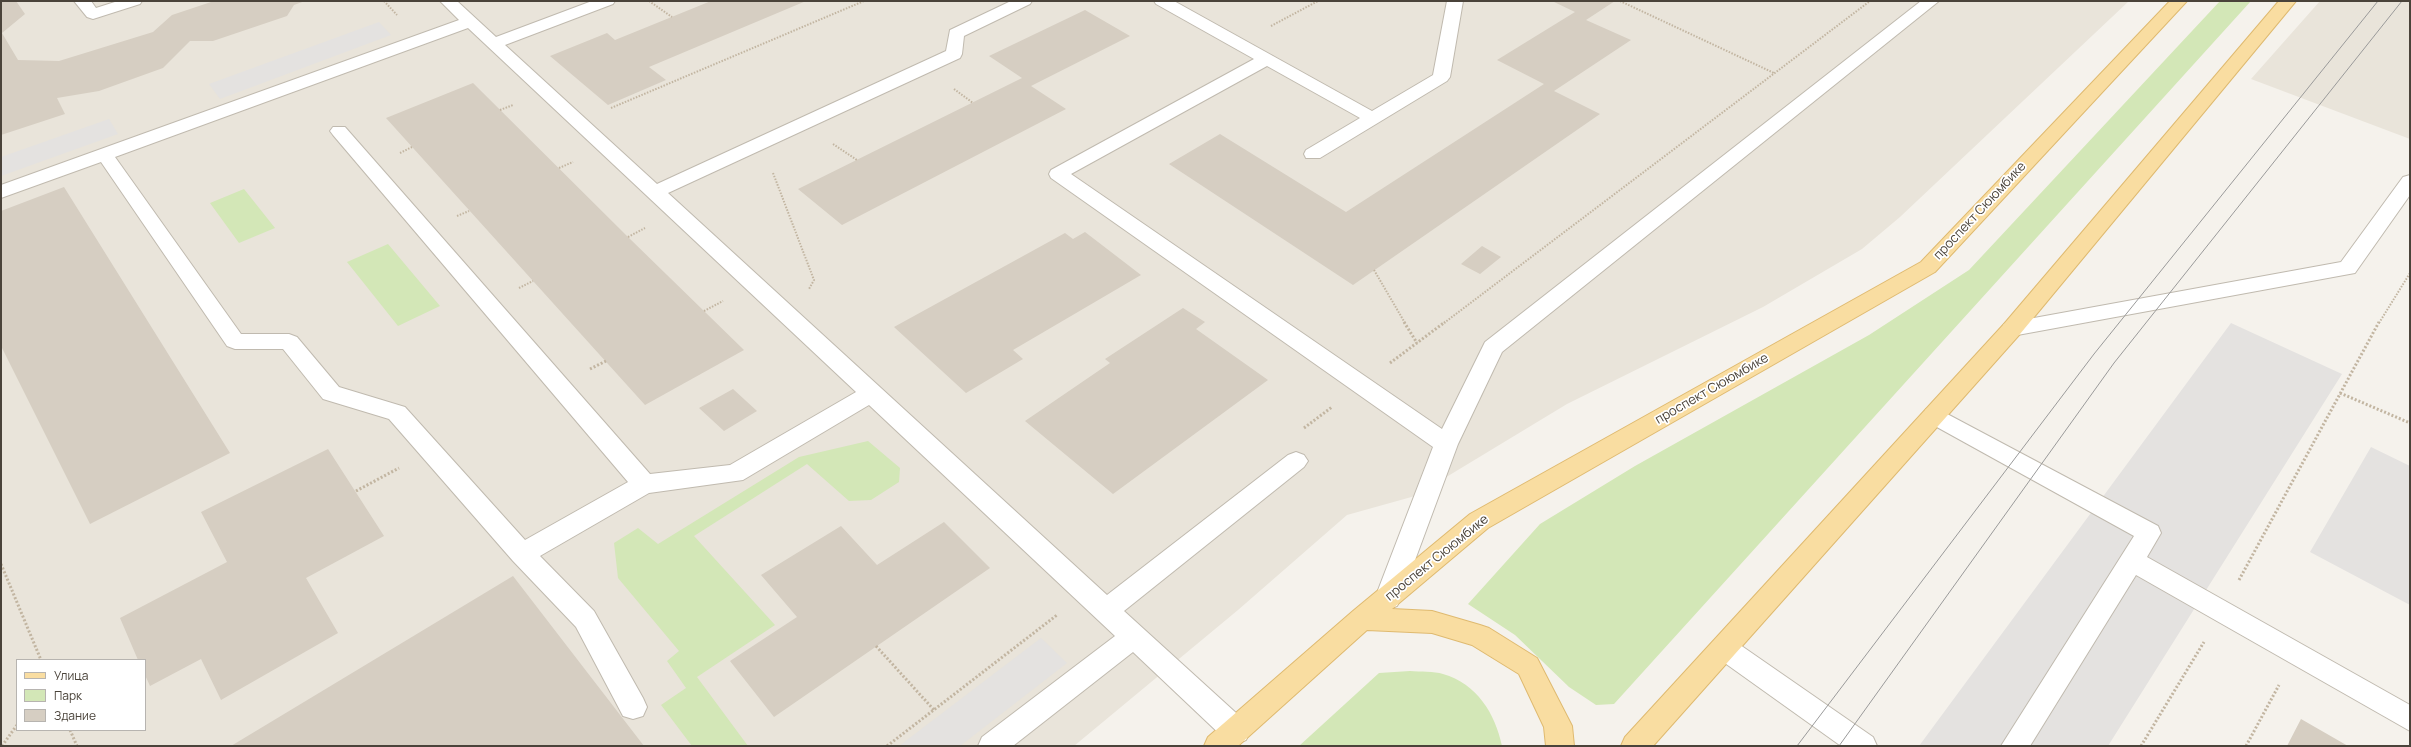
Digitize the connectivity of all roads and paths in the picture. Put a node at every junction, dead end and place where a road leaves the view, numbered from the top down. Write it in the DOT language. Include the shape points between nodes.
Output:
graph roads {
  1 [pos="82,1"];
  2 [pos="134,1"];
  3 [pos="448,1"];
  4 [pos="607,1"];
  5 [pos="649,1"];
  6 [pos="864,1"];
  7 [pos="1024,1"];
  8 [pos="1162,1"];
  9 [pos="1318,1"];
  10 [pos="1455,1"];
  11 [pos="1620,1"];
  12 [pos="1931,1"];
  13 [pos="2179,1"];
  14 [pos="2288,1"];
  15 [pos="672,17"];
  16 [pos="470,22"];
  17 [pos="494,43"];
  18 [pos="1239,43"];
  19 [pos="1267,59"];
  20 [pos="1774,73"];
  21 [pos="1372,118"];
  22 [pos="579,122"];
  23 [pos="339,131"];
  24 [pos="761,143"];
  25 [pos="104,154"];
  26 [pos="1313,154"];
  27 [pos="2410,180"];
  28 [pos="1,192"];
  29 [pos="655,192"];
  30 [pos="1374,270"];
  31 [pos="2410,273"];
  32 [pos="792,321"];
  33 [pos="2012,329"];
  34 [pos="1417,343"];
  35 [pos="2340,393"];
  36 [pos="870,394"];
  37 [pos="1934,415"];
  38 [pos="2410,423"];
  39 [pos="1446,444"];
  40 [pos="431,452"];
  41 [pos="1296,461"];
  42 [pos="644,484"];
  43 [pos="356,492"];
  44 [pos="522,554"];
  45 [pos="2132,561"];
  46 [pos="1,564"];
  47 [pos="1388,598"];
  48 [pos="1106,610"];
  49 [pos="2222,612"];
  50 [pos="1362,619"];
  51 [pos="1133,637"];
  52 [pos="876,646"];
  53 [pos="1724,648"];
  54 [pos="2295,654"];
  55 [pos="41,659"];
  56 [pos="633,707"];
  57 [pos="934,710"];
  58 [pos="2410,719"];
  59 [pos="16,726"];
  60 [pos="70,731"];
  61 [pos="1227,738"];
  62 [pos="2,746"];
  63 [pos="77,746"];
  64 [pos="992,746"];
  65 [pos="1560,746"];
  66 [pos="1635,746"];
  67 [pos="1864,746"];
  68 [pos="2015,746"];
  69 [pos="2141,746"];
  70 [pos="2246,746"];
  1 -- 2 [label="street" via="93,14"];
  3 -- 16 [label="street"];
  4 -- 17 [label="street"];
  5 -- 15 [label="path"];
  6 -- 22 [label="path"];
  7 -- 24 [label="street" via="956,34 954,54"];
  8 -- 18 [label="street"];
  9 -- 18 [label="path"];
  10 -- 21 [label="street" via="1441,77"];
  11 -- 20 [label="path"];
  12 -- 39 [label="street" via="1493,347"];
  13 -- 47 [label="main road, проспект Сююмбике" via="1928,267 1479,521"];
  14 -- 33 [label="main road"];
  16 -- 17 [label="street"];
  16 -- 25 [label="street"];
  17 -- 22 [label="street"];
  18 -- 19 [label="street"];
  19 -- 21 [label="street"];
  19 -- 39 [label="street" via="1058,174"];
  21 -- 26 [label="street"];
  22 -- 29 [label="street"];
  23 -- 42 [label="street"];
  24 -- 29 [label="street"];
  24 -- 32 [label="path" via="814,280"];
  25 -- 28 [label="street"];
  25 -- 40 [label="street" via="235,341 289,342 331,393 397,413"];
  27 -- 33 [label="street" via="2348,268"];
  29 -- 32 [label="street"];
  30 -- 34 [label="path"];
  31 -- 35 [label="path" via="2374,330"];
  32 -- 36 [label="street"];
  33 -- 37 [label="main road"];
  35 -- 38 [label="path"];
  35 -- 49 [label="path"];
  36 -- 42 [label="street" via="735,474"];
  36 -- 48 [label="street"];
  37 -- 45 [label="street" via="2149,533"];
  37 -- 53 [label="main road"];
  39 -- 47 [label="street"];
  40 -- 43 [label="path"];
  40 -- 44 [label="street"];
  41 -- 48 [label="street"];
  42 -- 44 [label="street"];
  44 -- 56 [label="street" via="585,619"];
  45 -- 49 [label="street"];
  45 -- 68 [label="street"];
  46 -- 55 [label="path"];
  47 -- 50 [label="main road, проспект Сююмбике"];
  48 -- 51 [label="street"];
  49 -- 54 [label="street"];
  49 -- 69 [label="path"];
  50 -- 61 [label="main road, проспект Сююмбике"];
  50 -- 65 [label="main road" via="1432,622 1480,636 1522,662 1528,666 1558,726"];
  51 -- 61 [label="street"];
  51 -- 64 [label="street"];
  52 -- 57 [label="path"];
  53 -- 66 [label="main road"];
  53 -- 67 [label="street"];
  54 -- 58 [label="street"];
  54 -- 70 [label="path"];
  59 -- 62 [label="path"];
  60 -- 63 [label="path"];
}
